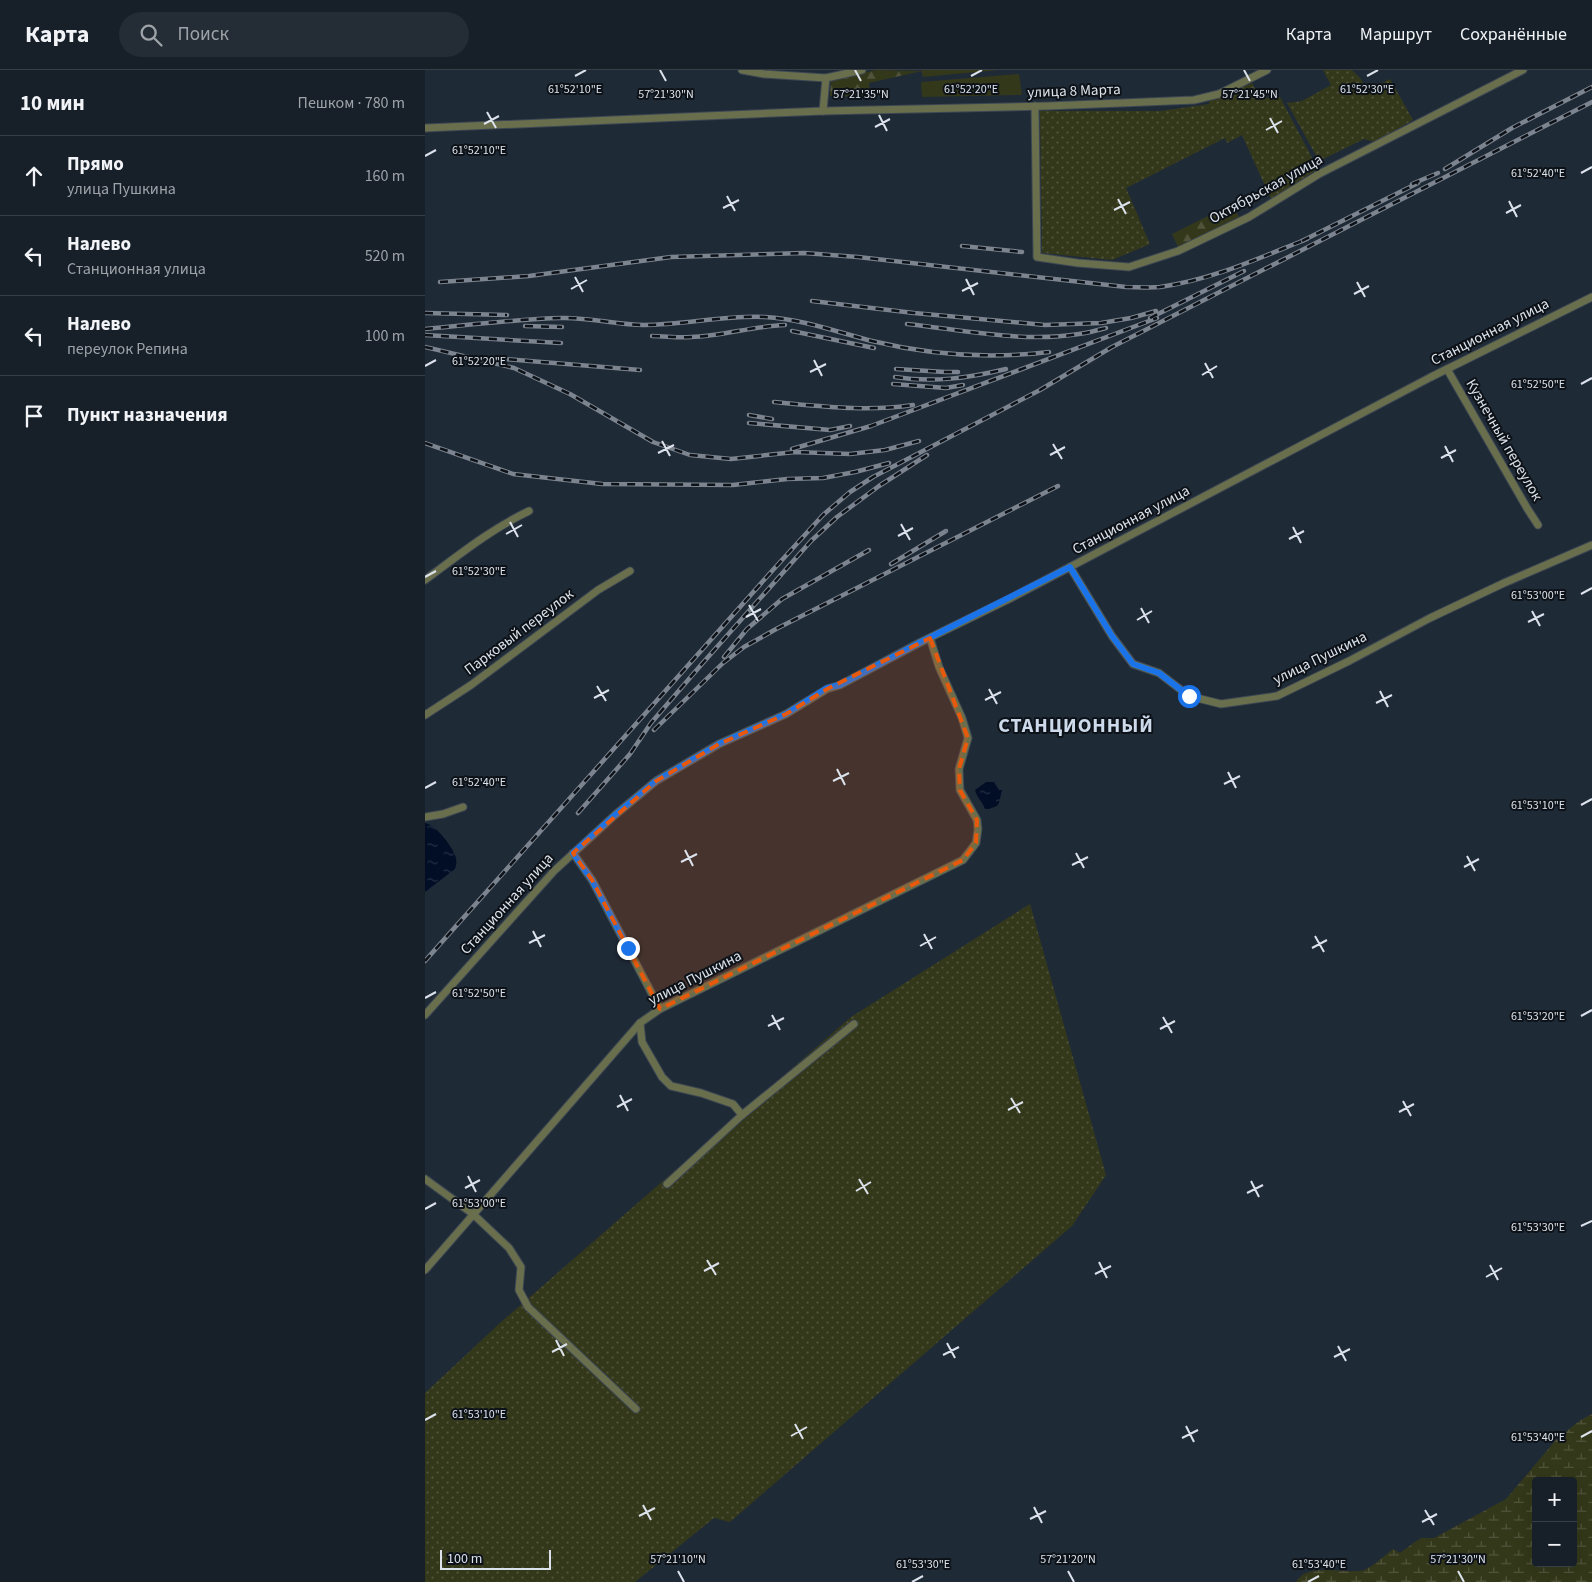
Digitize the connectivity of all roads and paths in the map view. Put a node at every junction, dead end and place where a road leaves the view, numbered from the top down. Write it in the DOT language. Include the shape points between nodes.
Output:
graph roads {
  1 [pos="742,70"];
  2 [pos="862,70"];
  3 [pos="1267,70"];
  4 [pos="1523,70"];
  5 [pos="821,75"];
  6 [pos="1035,106"];
  7 [pos="823,111"];
  8 [pos="425,128"];
  9 [pos="1592,297"];
  10 [pos="1447,369"];
  11 [pos="529,511"];
  12 [pos="1538,525"];
  13 [pos="1592,545"];
  14 [pos="1070,567"];
  15 [pos="630,571"];
  16 [pos="425,580"];
  17 [pos="930,638"];
  18 [pos="425,715"];
  19 [pos="463,807"];
  20 [pos="425,818"];
  21 [pos="573,853"];
  22 [pos="660,1009"];
  23 [pos="425,1015"];
  24 [pos="640,1023"];
  25 [pos="854,1024"];
  26 [pos="742,1115"];
  27 [pos="425,1179"];
  28 [pos="667,1184"];
  29 [pos="473,1214"];
  30 [pos="425,1270"];
  31 [pos="636,1409"];
  1 -- 5 [label="street" via="764,74"];
  2 -- 5 [label="street"];
  3 -- 6 [label="street, улица 8 Марта" via="1219,94 1194,100"];
  4 -- 6 [label="street, Октябрьская улица" via="1319,174 1249,217 1178,251 1129,266 1078,264 1037,257"];
  5 -- 7 [label="street"];
  6 -- 7 [label="street, улица 8 Марта"];
  7 -- 8 [label="street, улица 8 Марта"];
  9 -- 10 [label="street, Станционная улица"];
  10 -- 12 [label="street, Кузнечный переулок"];
  10 -- 14 [label="street, Станционная улица"];
  11 -- 16 [label="street" via="484,536"];
  13 -- 14 [label="street, улица Пушкина" via="1430,618 1277,696 1221,704 1189,696 1159,673 1133,664"];
  14 -- 17 [label="street, Станционная улица"];
  15 -- 18 [label="street, Парковый переулок" via="598,590 471,685"];
  17 -- 21 [label="street, Станционная улица" via="840,685 827,688 786,714 719,744 656,781"];
  17 -- 22 [label="street, улица Пушкина" via="968,738 959,769 960,790 977,820 976,843 963,860"];
  19 -- 20 [label="street"];
  21 -- 22 [label="street" via="592,880"];
  21 -- 23 [label="street, Станционная улица"];
  22 -- 24 [label="street, улица Пушкина"];
  24 -- 26 [label="street" via="642,1042 671,1086 733,1104"];
  24 -- 29 [label="street, улица Пушкина"];
  25 -- 26 [label="street"];
  26 -- 28 [label="street"];
  27 -- 29 [label="street"];
  29 -- 30 [label="street, улица Пушкина"];
  29 -- 31 [label="street" via="509,1248 521,1267 519,1290 528,1307"];
}
